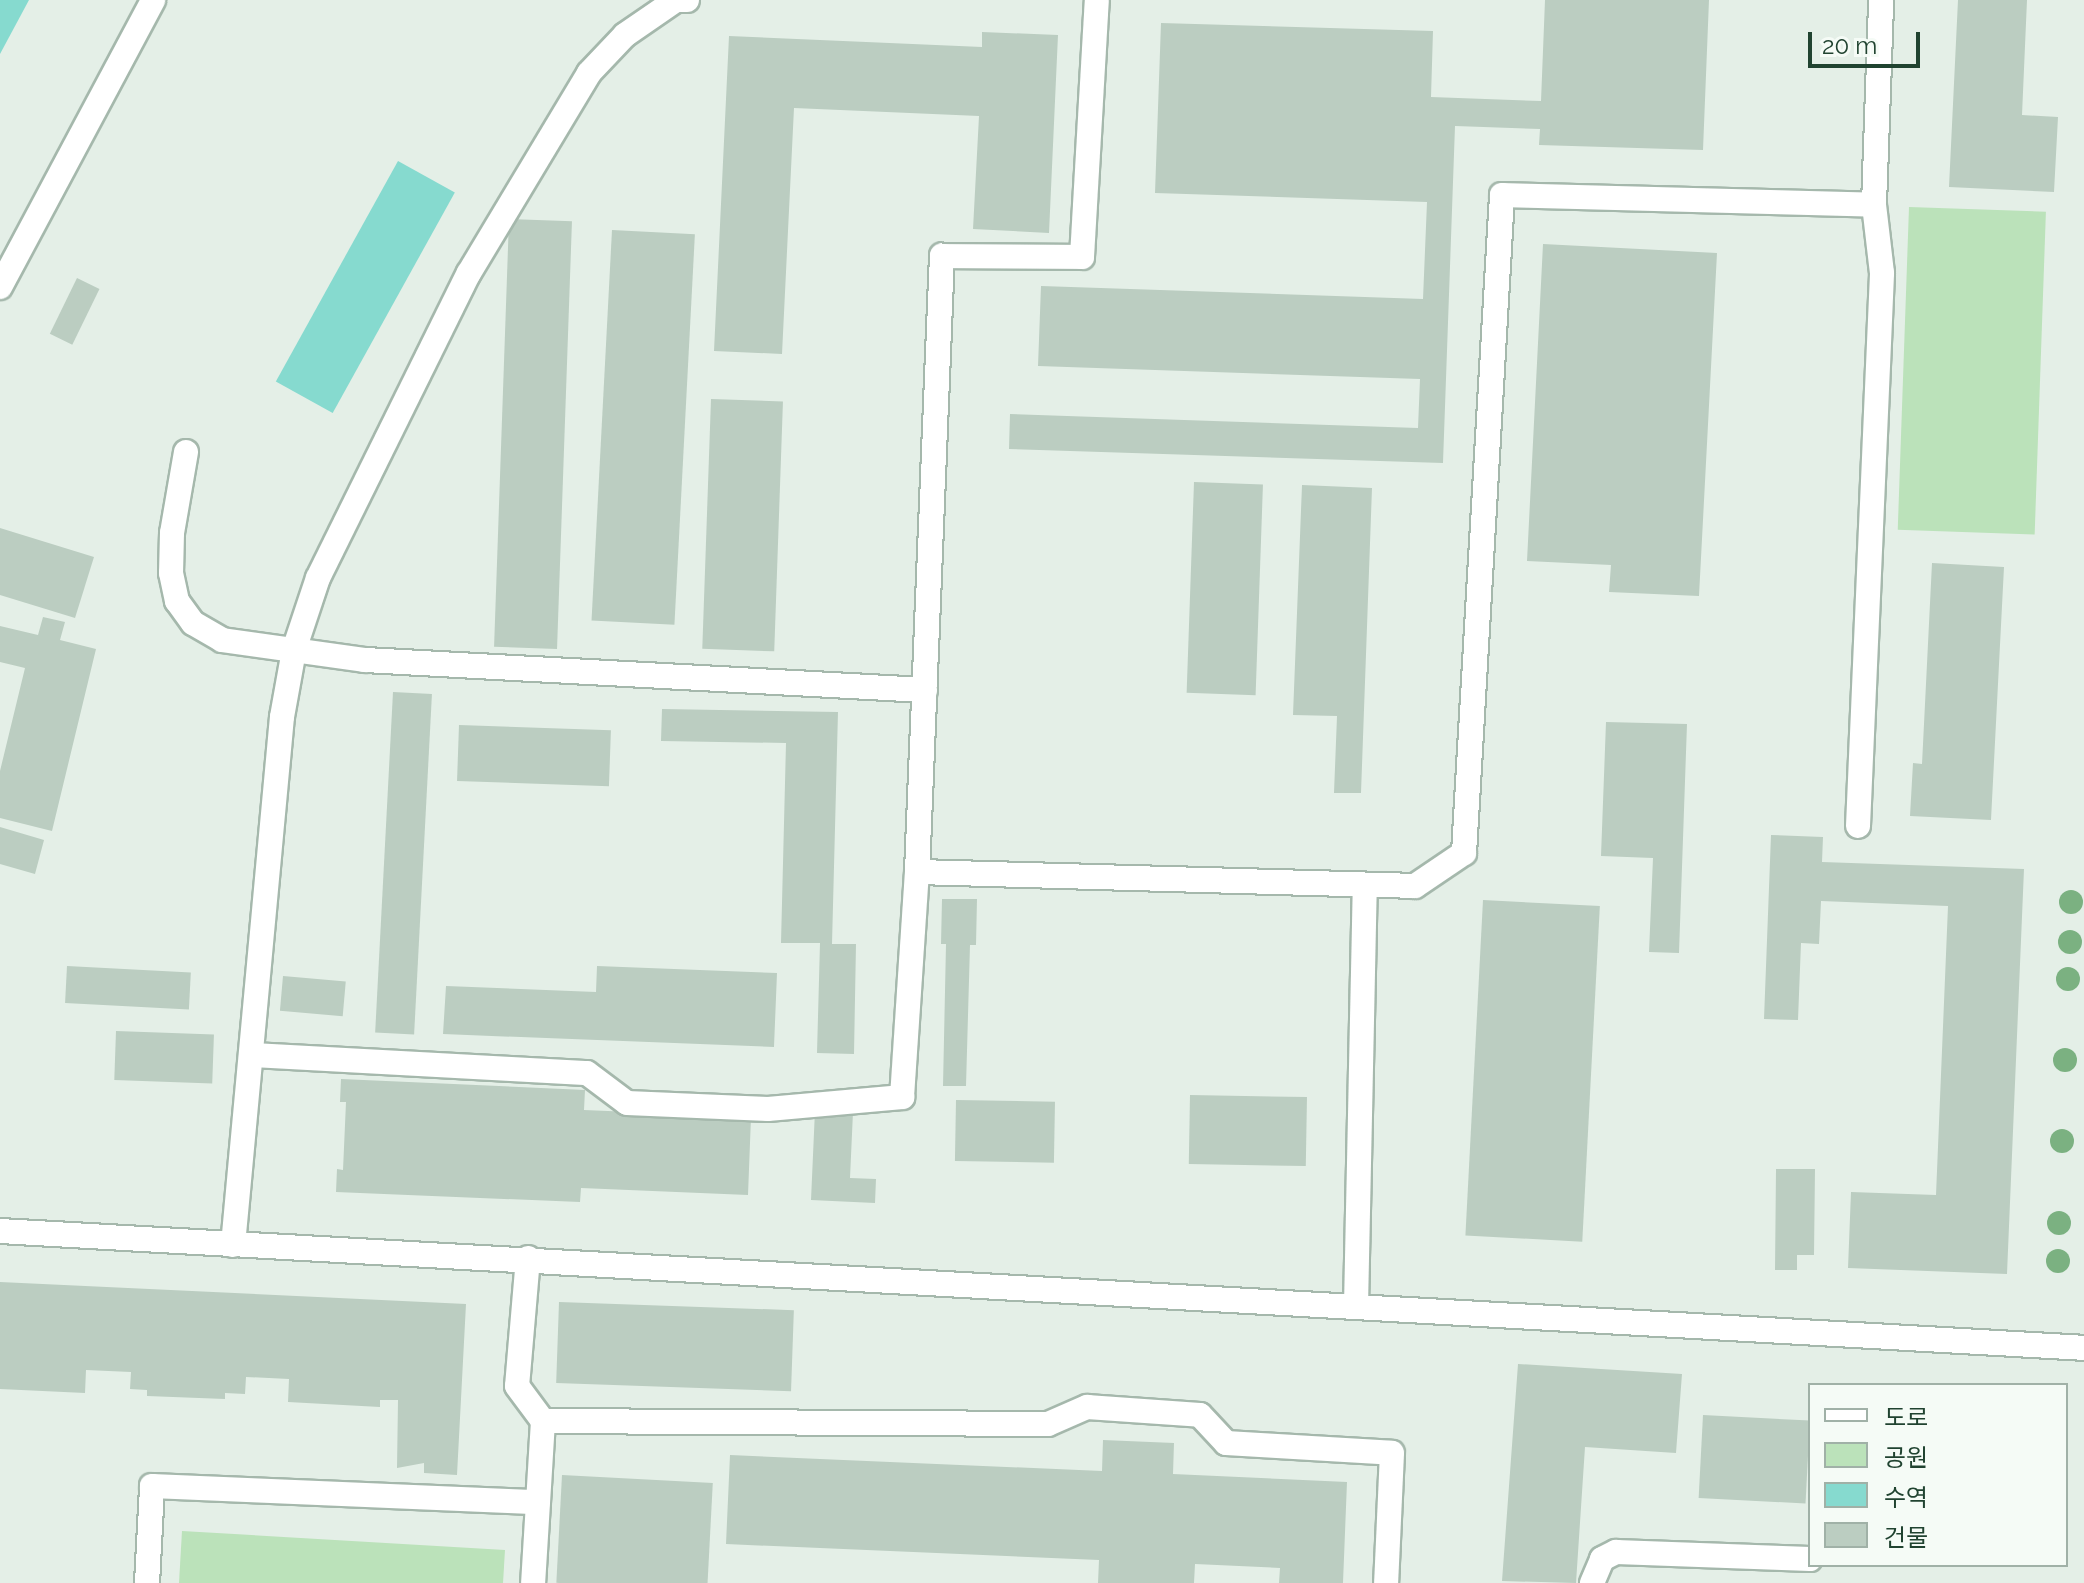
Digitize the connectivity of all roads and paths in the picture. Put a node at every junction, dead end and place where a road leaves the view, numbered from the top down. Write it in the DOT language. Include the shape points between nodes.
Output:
graph roads {
  1 [pos="153,0"];
  2 [pos="687,0"];
  3 [pos="1097,0"];
  4 [pos="1881,0"];
  5 [pos="1874,205"];
  6 [pos="0,287"];
  7 [pos="186,452"];
  8 [pos="294,650"];
  9 [pos="925,690"];
  10 [pos="1858,826"];
  11 [pos="917,872"];
  12 [pos="1365,886"];
  13 [pos="251,1055"];
  14 [pos="0,1231"];
  15 [pos="233,1245"];
  16 [pos="528,1258"];
  17 [pos="1356,1306"];
  18 [pos="2084,1348"];
  19 [pos="543,1421"];
  20 [pos="538,1502"];
  21 [pos="1808,1559"];
  22 [pos="147,1583"];
  23 [pos="533,1583"];
  24 [pos="1386,1583"];
  25 [pos="1592,1583"];
  1 -- 6 [label="street"];
  2 -- 8 [label="street" via="676,0 625,35 589,73 529,166 469,273 318,578"];
  3 -- 9 [label="street" via="1082,257 942,256"];
  4 -- 5 [label="street"];
  5 -- 10 [label="street" via="1882,273"];
  5 -- 12 [label="street" via="1502,195 1464,853 1415,886"];
  7 -- 8 [label="street" via="172,533 177,601 193,623 222,640"];
  8 -- 9 [label="street" via="365,660"];
  8 -- 13 [label="street" via="282,717"];
  9 -- 11 [label="street"];
  11 -- 12 [label="street"];
  11 -- 13 [label="street" via="902,1097 768,1109 627,1103 587,1073"];
  12 -- 17 [label="street"];
  13 -- 15 [label="street"];
  14 -- 15 [label="street"];
  15 -- 16 [label="street"];
  16 -- 17 [label="street"];
  16 -- 19 [label="street" via="517,1386"];
  17 -- 18 [label="street"];
  19 -- 20 [label="street"];
  19 -- 24 [label="street" via="1048,1424 1087,1407 1200,1415 1226,1443 1392,1453"];
  20 -- 22 [label="street" via="152,1486"];
  20 -- 23 [label="street"];
  21 -- 25 [label="street" via="1616,1552 1602,1559"];
}
